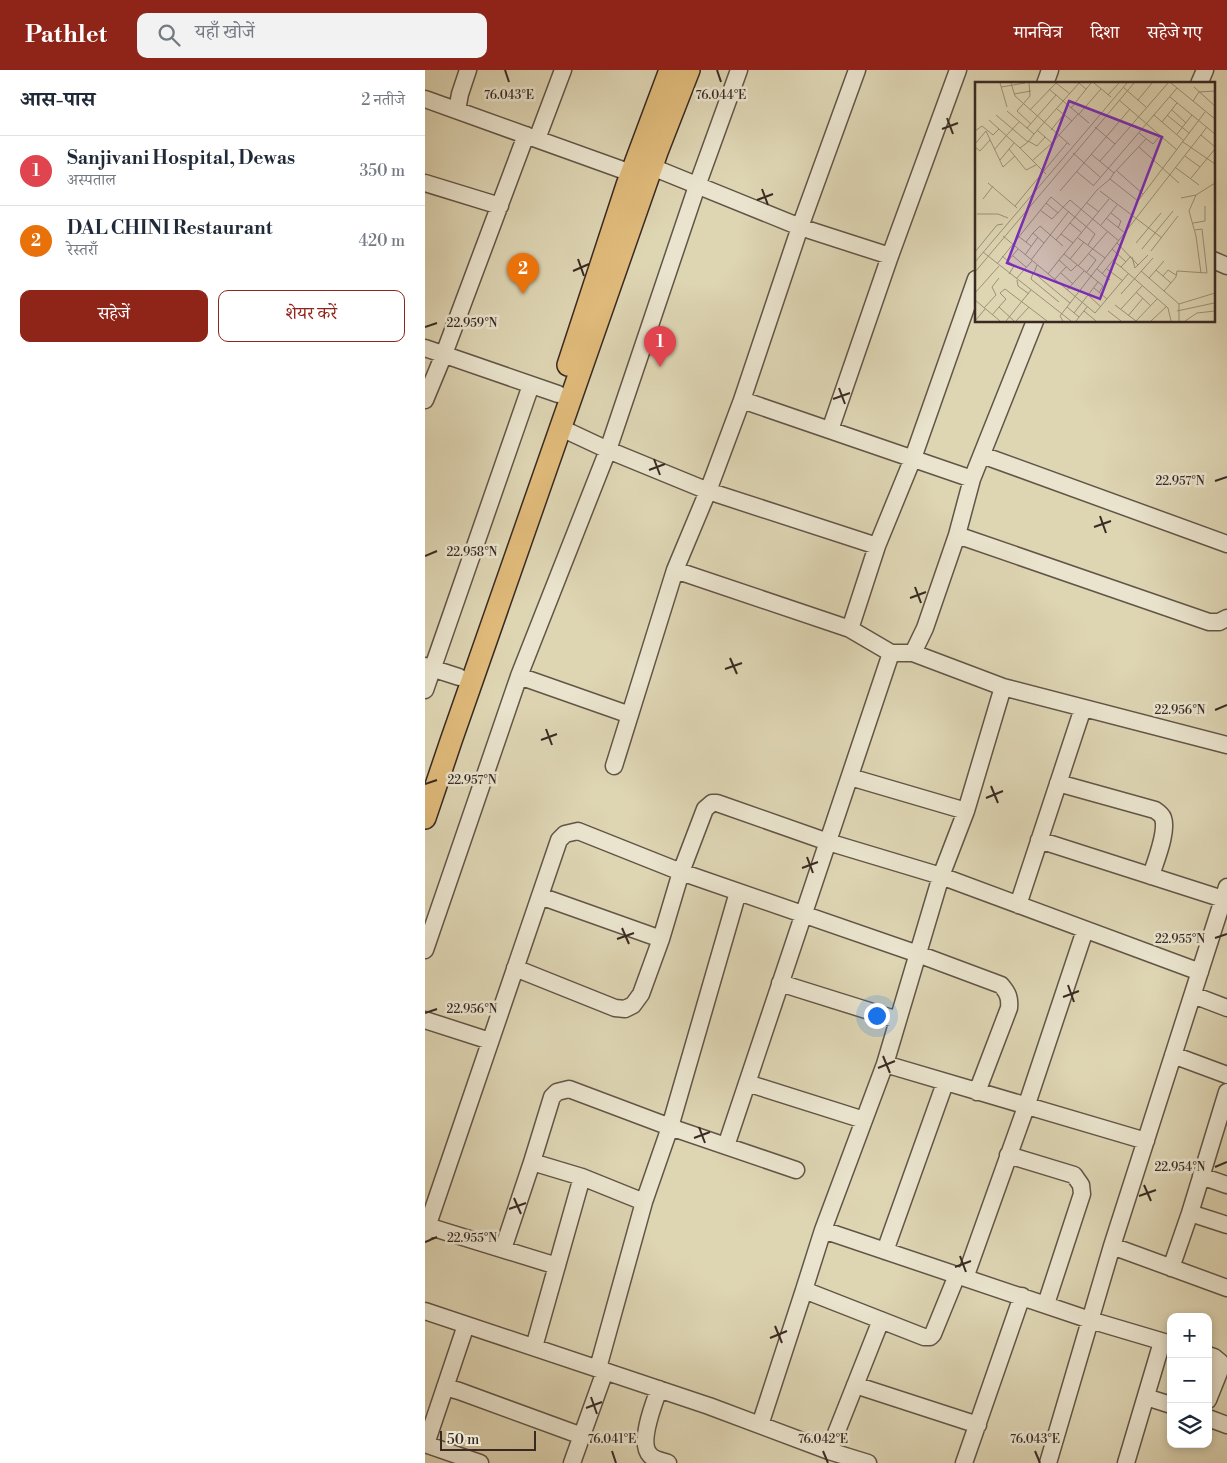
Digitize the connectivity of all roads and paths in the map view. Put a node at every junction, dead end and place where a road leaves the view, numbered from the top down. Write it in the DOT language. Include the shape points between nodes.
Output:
graph roads {
  1 [pos="468,70"];
  2 [pos="563,70"];
  3 [pos="670,70"];
  4 [pos="689,70"];
  5 [pos="739,70"];
  6 [pos="857,70"];
  7 [pos="958,70"];
  8 [pos="1050,70"];
  9 [pos="1205,70"];
  10 [pos="1046,82"];
  11 [pos="1200,82"];
  12 [pos="425,99"];
  13 [pos="457,110"];
  14 [pos="532,137"];
  15 [pos="652,168"];
  16 [pos="631,173"];
  17 [pos="425,183"];
  18 [pos="697,186"];
  19 [pos="500,206"];
  20 [pos="800,227"];
  21 [pos="891,256"];
  22 [pos="1215,261"];
  23 [pos="1227,266"];
  24 [pos="975,282"];
  25 [pos="1035,322"];
  26 [pos="425,348"];
  27 [pos="444,354"];
  28 [pos="531,384"];
  29 [pos="558,394"];
  30 [pos="425,400"];
  31 [pos="742,400"];
  32 [pos="561,428"];
  33 [pos="830,430"];
  34 [pos="607,450"];
  35 [pos="982,455"];
  36 [pos="913,458"];
  37 [pos="972,479"];
  38 [pos="708,491"];
  39 [pos="957,535"];
  40 [pos="1227,544"];
  41 [pos="877,546"];
  42 [pos="675,570"];
  43 [pos="1227,618"];
  44 [pos="849,629"];
  45 [pos="891,653"];
  46 [pos="913,653"];
  47 [pos="429,667"];
  48 [pos="519,676"];
  49 [pos="459,677"];
  50 [pos="1003,687"];
  51 [pos="425,690"];
  52 [pos="1083,708"];
  53 [pos="630,715"];
  54 [pos="1227,745"];
  55 [pos="614,766"];
  56 [pos="425,773"];
  57 [pos="849,777"];
  58 [pos="1058,784"];
  59 [pos="966,811"];
  60 [pos="425,818"];
  61 [pos="1039,840"];
  62 [pos="828,842"];
  63 [pos="681,872"];
  64 [pos="941,876"];
  65 [pos="1151,876"];
  66 [pos="738,892"];
  67 [pos="1225,893"];
  68 [pos="540,896"];
  69 [pos="1018,905"];
  70 [pos="803,915"];
  71 [pos="1085,930"];
  72 [pos="661,939"];
  73 [pos="425,950"];
  74 [pos="918,954"];
  75 [pos="515,968"];
  76 [pos="1200,972"];
  77 [pos="781,983"];
  78 [pos="1193,995"];
  79 [pos="1227,1008"];
  80 [pos="425,1020"];
  81 [pos="898,1020"];
  82 [pos="490,1041"];
  83 [pos="1173,1055"];
  84 [pos="885,1064"];
  85 [pos="1227,1075"];
  86 [pos="747,1083"];
  87 [pos="945,1083"];
  88 [pos="977,1092"];
  89 [pos="1227,1092"];
  90 [pos="1026,1107"];
  91 [pos="864,1120"];
  92 [pos="670,1127"];
  93 [pos="1220,1139"];
  94 [pos="1145,1141"];
  95 [pos="726,1146"];
  96 [pos="1008,1155"];
  97 [pos="532,1162"];
  98 [pos="796,1170"];
  99 [pos="1201,1176"];
  100 [pos="582,1177"];
  101 [pos="1227,1185"];
  102 [pos="644,1202"];
  103 [pos="1190,1214"];
  104 [pos="1227,1225"];
  105 [pos="426,1230"];
  106 [pos="823,1230"];
  107 [pos="1112,1246"];
  108 [pos="503,1248"];
  109 [pos="885,1250"];
  110 [pos="557,1266"];
  111 [pos="1171,1268"];
  112 [pos="961,1276"];
  113 [pos="1227,1288"];
  114 [pos="804,1290"];
  115 [pos="1022,1296"];
  116 [pos="1046,1304"];
  117 [pos="425,1311"];
  118 [pos="881,1320"];
  119 [pos="1090,1320"];
  120 [pos="466,1324"];
  121 [pos="1166,1343"];
  122 [pos="534,1347"];
  123 [pos="1212,1356"];
  124 [pos="601,1369"];
  125 [pos="855,1385"];
  126 [pos="445,1387"];
  127 [pos="659,1388"];
  128 [pos="1212,1390"];
  129 [pos="1145,1397"];
  130 [pos="1167,1404"];
  131 [pos="1212,1419"];
  132 [pos="760,1425"];
  133 [pos="978,1425"];
  134 [pos="1227,1425"];
  135 [pos="582,1436"];
  136 [pos="425,1444"];
  137 [pos="829,1451"];
  138 [pos="648,1459"];
  139 [pos="862,1462"];
  140 [pos="480,1463"];
  141 [pos="572,1463"];
  142 [pos="669,1463"];
  143 [pos="964,1463"];
  144 [pos="1048,1463"];
  145 [pos="1126,1463"];
  1 -- 13 [label="street"];
  2 -- 14 [label="street"];
  3 -- 16 [label="main road"];
  4 -- 15 [label="main road"];
  5 -- 18 [label="street"];
  6 -- 20 [label="street"];
  7 -- 21 [label="street"];
  8 -- 10 [label="street"];
  9 -- 11 [label="street"];
  12 -- 13 [label="street"];
  13 -- 14 [label="street"];
  14 -- 16 [label="street"];
  14 -- 19 [label="street"];
  15 -- 18 [label="street"];
  15 -- 32 [label="main road"];
  16 -- 29 [label="main road"];
  17 -- 19 [label="street"];
  18 -- 20 [label="street"];
  18 -- 34 [label="street"];
  19 -- 27 [label="street"];
  20 -- 21 [label="street"];
  20 -- 31 [label="street"];
  21 -- 33 [label="street"];
  22 -- 23 [label="street"];
  24 -- 36 [label="street"];
  25 -- 35 [label="street"];
  26 -- 27 [label="street"];
  27 -- 28 [label="street"];
  27 -- 30 [label="street"];
  28 -- 29 [label="street"];
  28 -- 47 [label="street"];
  29 -- 49 [label="main road"];
  31 -- 33 [label="street"];
  31 -- 38 [label="street"];
  32 -- 34 [label="street"];
  32 -- 60 [label="main road"];
  33 -- 36 [label="street"];
  34 -- 38 [label="street"];
  34 -- 48 [label="street"];
  35 -- 37 [label="street"];
  35 -- 40 [label="street"];
  36 -- 37 [label="street"];
  36 -- 41 [label="street"];
  37 -- 39 [label="street"];
  38 -- 41 [label="street"];
  38 -- 42 [label="street"];
  39 -- 43 [label="street" via="1209,622"];
  39 -- 46 [label="street" via="925,628"];
  41 -- 44 [label="street"];
  42 -- 44 [label="street"];
  42 -- 53 [label="street"];
  44 -- 45 [label="street"];
  45 -- 46 [label="street"];
  45 -- 57 [label="street"];
  46 -- 50 [label="street"];
  47 -- 49 [label="street"];
  47 -- 51 [label="street"];
  48 -- 53 [label="street"];
  48 -- 73 [label="street"];
  49 -- 56 [label="main road"];
  50 -- 52 [label="street"];
  50 -- 59 [label="street"];
  52 -- 54 [label="street"];
  52 -- 58 [label="street"];
  53 -- 55 [label="street"];
  57 -- 59 [label="street"];
  57 -- 62 [label="street"];
  58 -- 61 [label="street"];
  58 -- 65 [label="street" via="1160,814 1164,829"];
  59 -- 64 [label="street"];
  61 -- 65 [label="street"];
  61 -- 69 [label="street"];
  62 -- 63 [label="street" via="712,803 705,809"];
  62 -- 64 [label="street"];
  62 -- 70 [label="street"];
  63 -- 66 [label="street"];
  63 -- 68 [label="street" via="578,831 565,834 559,840"];
  63 -- 72 [label="street"];
  64 -- 69 [label="street"];
  64 -- 74 [label="street"];
  65 -- 67 [label="street"];
  66 -- 70 [label="street"];
  66 -- 92 [label="street"];
  67 -- 76 [label="street"];
  68 -- 72 [label="street"];
  68 -- 75 [label="street"];
  69 -- 71 [label="street"];
  70 -- 74 [label="street"];
  70 -- 77 [label="street"];
  71 -- 76 [label="street"];
  71 -- 90 [label="street"];
  72 -- 75 [label="street" via="641,994 633,1005 625,1009 615,1008"];
  74 -- 81 [label="street"];
  74 -- 88 [label="street" via="1001,985 1010,1000"];
  75 -- 82 [label="street"];
  76 -- 78 [label="street"];
  77 -- 81 [label="street"];
  77 -- 86 [label="street"];
  78 -- 79 [label="street"];
  78 -- 83 [label="street"];
  80 -- 82 [label="street"];
  81 -- 84 [label="street"];
  82 -- 105 [label="street"];
  83 -- 85 [label="street"];
  83 -- 94 [label="street"];
  84 -- 87 [label="street"];
  84 -- 91 [label="street"];
  86 -- 91 [label="street"];
  86 -- 95 [label="street"];
  87 -- 88 [label="street"];
  87 -- 109 [label="street"];
  88 -- 90 [label="street"];
  89 -- 93 [label="street"];
  90 -- 94 [label="street"];
  90 -- 96 [label="street"];
  91 -- 106 [label="street"];
  92 -- 95 [label="street"];
  92 -- 97 [label="street" via="569,1089 557,1092 552,1097"];
  92 -- 102 [label="street"];
  93 -- 99 [label="street"];
  94 -- 107 [label="street"];
  95 -- 98 [label="street"];
  96 -- 112 [label="street"];
  96 -- 116 [label="street" via="1074,1175 1081,1185 1082,1194"];
  97 -- 100 [label="street"];
  97 -- 108 [label="street"];
  99 -- 101 [label="street"];
  99 -- 103 [label="street"];
  100 -- 102 [label="street"];
  100 -- 110 [label="street"];
  102 -- 124 [label="street"];
  103 -- 104 [label="street"];
  103 -- 111 [label="street"];
  105 -- 108 [label="street"];
  106 -- 109 [label="street"];
  106 -- 114 [label="street"];
  107 -- 111 [label="street"];
  107 -- 119 [label="street"];
  108 -- 110 [label="street"];
  109 -- 112 [label="street"];
  110 -- 122 [label="street"];
  111 -- 113 [label="street"];
  112 -- 115 [label="street"];
  112 -- 118 [label="street" via="930,1337"];
  114 -- 118 [label="street"];
  114 -- 132 [label="street"];
  115 -- 116 [label="street"];
  115 -- 133 [label="street"];
  116 -- 119 [label="street"];
  117 -- 120 [label="street"];
  118 -- 125 [label="street"];
  119 -- 121 [label="street"];
  119 -- 144 [label="street"];
  120 -- 122 [label="street"];
  120 -- 126 [label="street"];
  121 -- 129 [label="street"];
  122 -- 124 [label="street"];
  123 -- 128 [label="street" via="1220,1362"];
  124 -- 127 [label="street"];
  124 -- 135 [label="street"];
  125 -- 133 [label="street"];
  125 -- 137 [label="street"];
  126 -- 135 [label="street"];
  126 -- 136 [label="street"];
  127 -- 132 [label="street"];
  127 -- 138 [label="street" via="645,1438"];
  129 -- 130 [label="street"];
  129 -- 145 [label="street"];
  131 -- 134 [label="street"];
  132 -- 137 [label="street"];
  133 -- 143 [label="street"];
  135 -- 141 [label="street"];
  136 -- 140 [label="street"];
  137 -- 139 [label="street"];
  138 -- 142 [label="street"];
}
